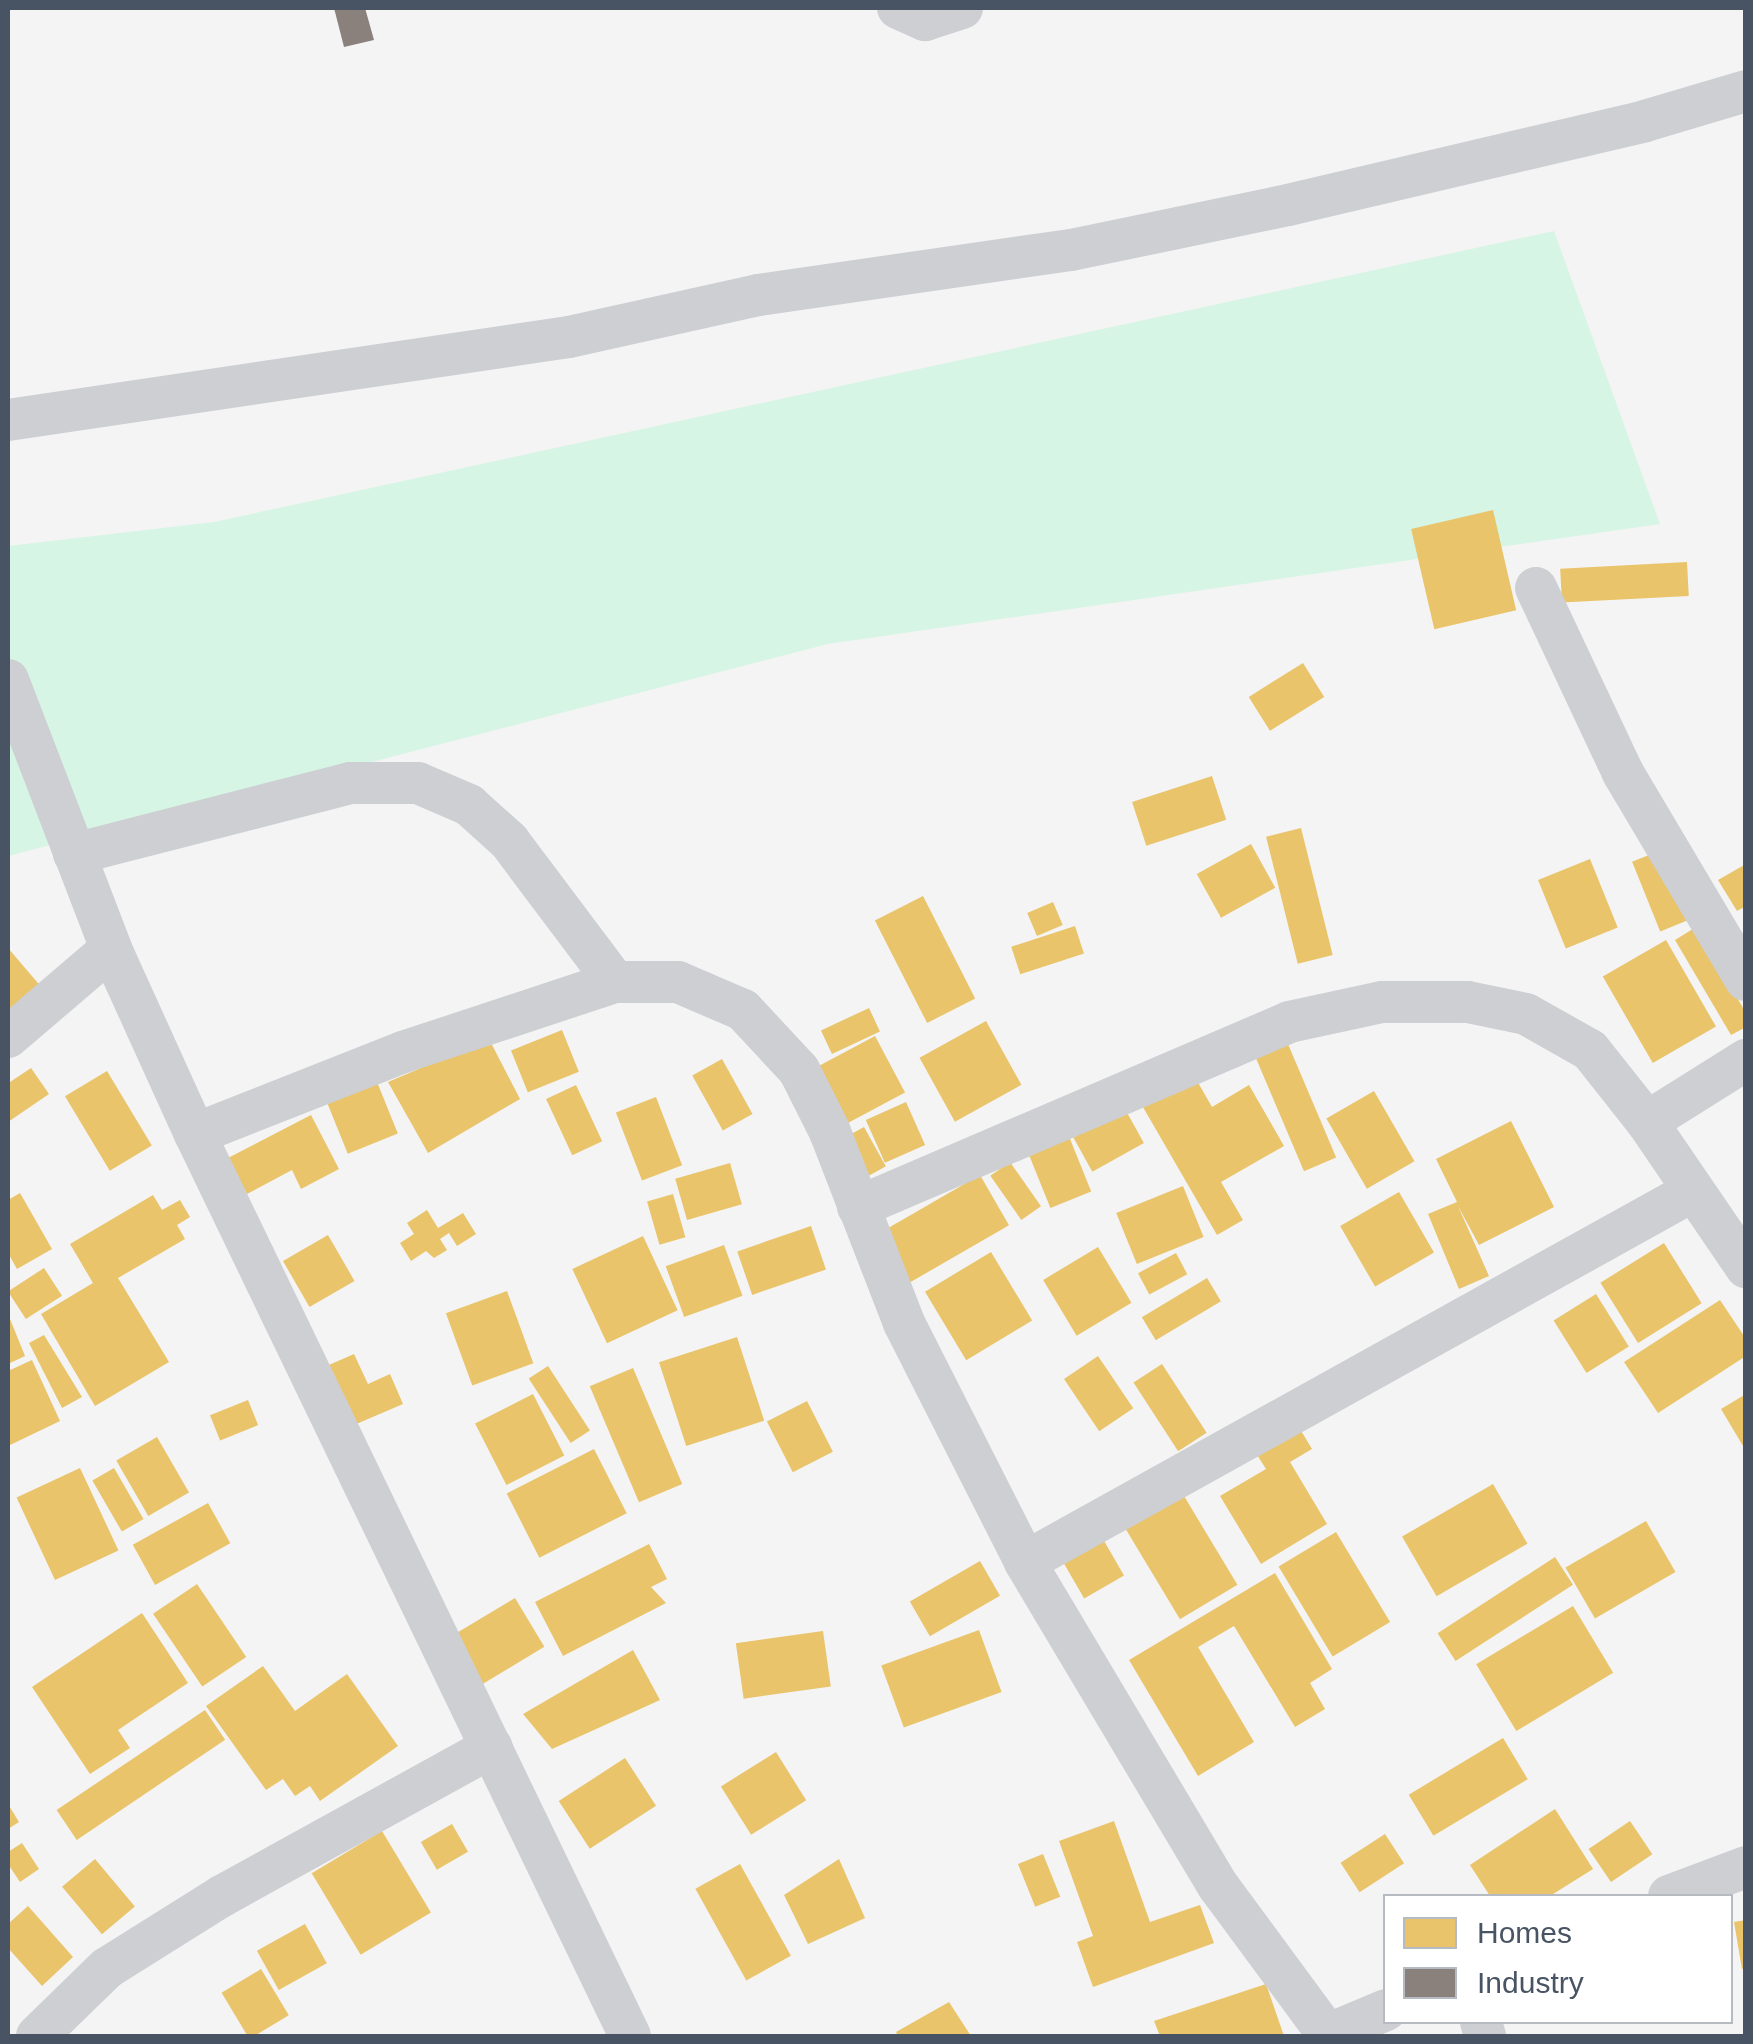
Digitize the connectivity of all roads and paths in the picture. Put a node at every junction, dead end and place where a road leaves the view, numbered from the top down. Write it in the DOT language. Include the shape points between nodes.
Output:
graph roads {
  1 [pos="898,8"];
  2 [pos="962,8"];
  3 [pos="1746,92"];
  4 [pos="8,420"];
  5 [pos="1536,588"];
  6 [pos="8,680"];
  7 [pos="74,854"];
  8 [pos="111,949"];
  9 [pos="1746,980"];
  10 [pos="615,982"];
  11 [pos="8,1036"];
  12 [pos="1746,1060"];
  13 [pos="1647,1122"];
  14 [pos="196,1134"];
  15 [pos="1691,1192"];
  16 [pos="858,1207"];
  17 [pos="1746,1267"];
  18 [pos="1025,1562"];
  19 [pos="492,1747"];
  20 [pos="1746,1867"];
  21 [pos="1674,1894"];
  22 [pos="1383,2011"];
  23 [pos="36,2036"];
  24 [pos="630,2036"];
  25 [pos="1326,2036"];
  1 -- 2 [label="street" via="925,20"];
  3 -- 4 [label="street" via="1288,205 1071,250 758,295 569,338"];
  5 -- 9 [label="street" via="1623,773"];
  6 -- 7 [label="street"];
  7 -- 8 [label="street"];
  7 -- 10 [label="street" via="350,784 418,783 469,804 510,841"];
  8 -- 11 [label="street"];
  8 -- 14 [label="street"];
  10 -- 14 [label="street" via="403,1052"];
  10 -- 16 [label="street" via="678,982 744,1010 799,1070"];
  12 -- 13 [label="street"];
  13 -- 15 [label="street"];
  13 -- 16 [label="street" via="1590,1050 1526,1014 1468,1002 1382,1002 1289,1022"];
  14 -- 19 [label="street"];
  15 -- 17 [label="street"];
  15 -- 18 [label="street"];
  16 -- 18 [label="street" via="904,1323"];
  18 -- 25 [label="street" via="1219,1887"];
  19 -- 23 [label="street" via="222,1896 107,1968"];
  19 -- 24 [label="street"];
  20 -- 21 [label="street"];
  22 -- 25 [label="street"];
}
